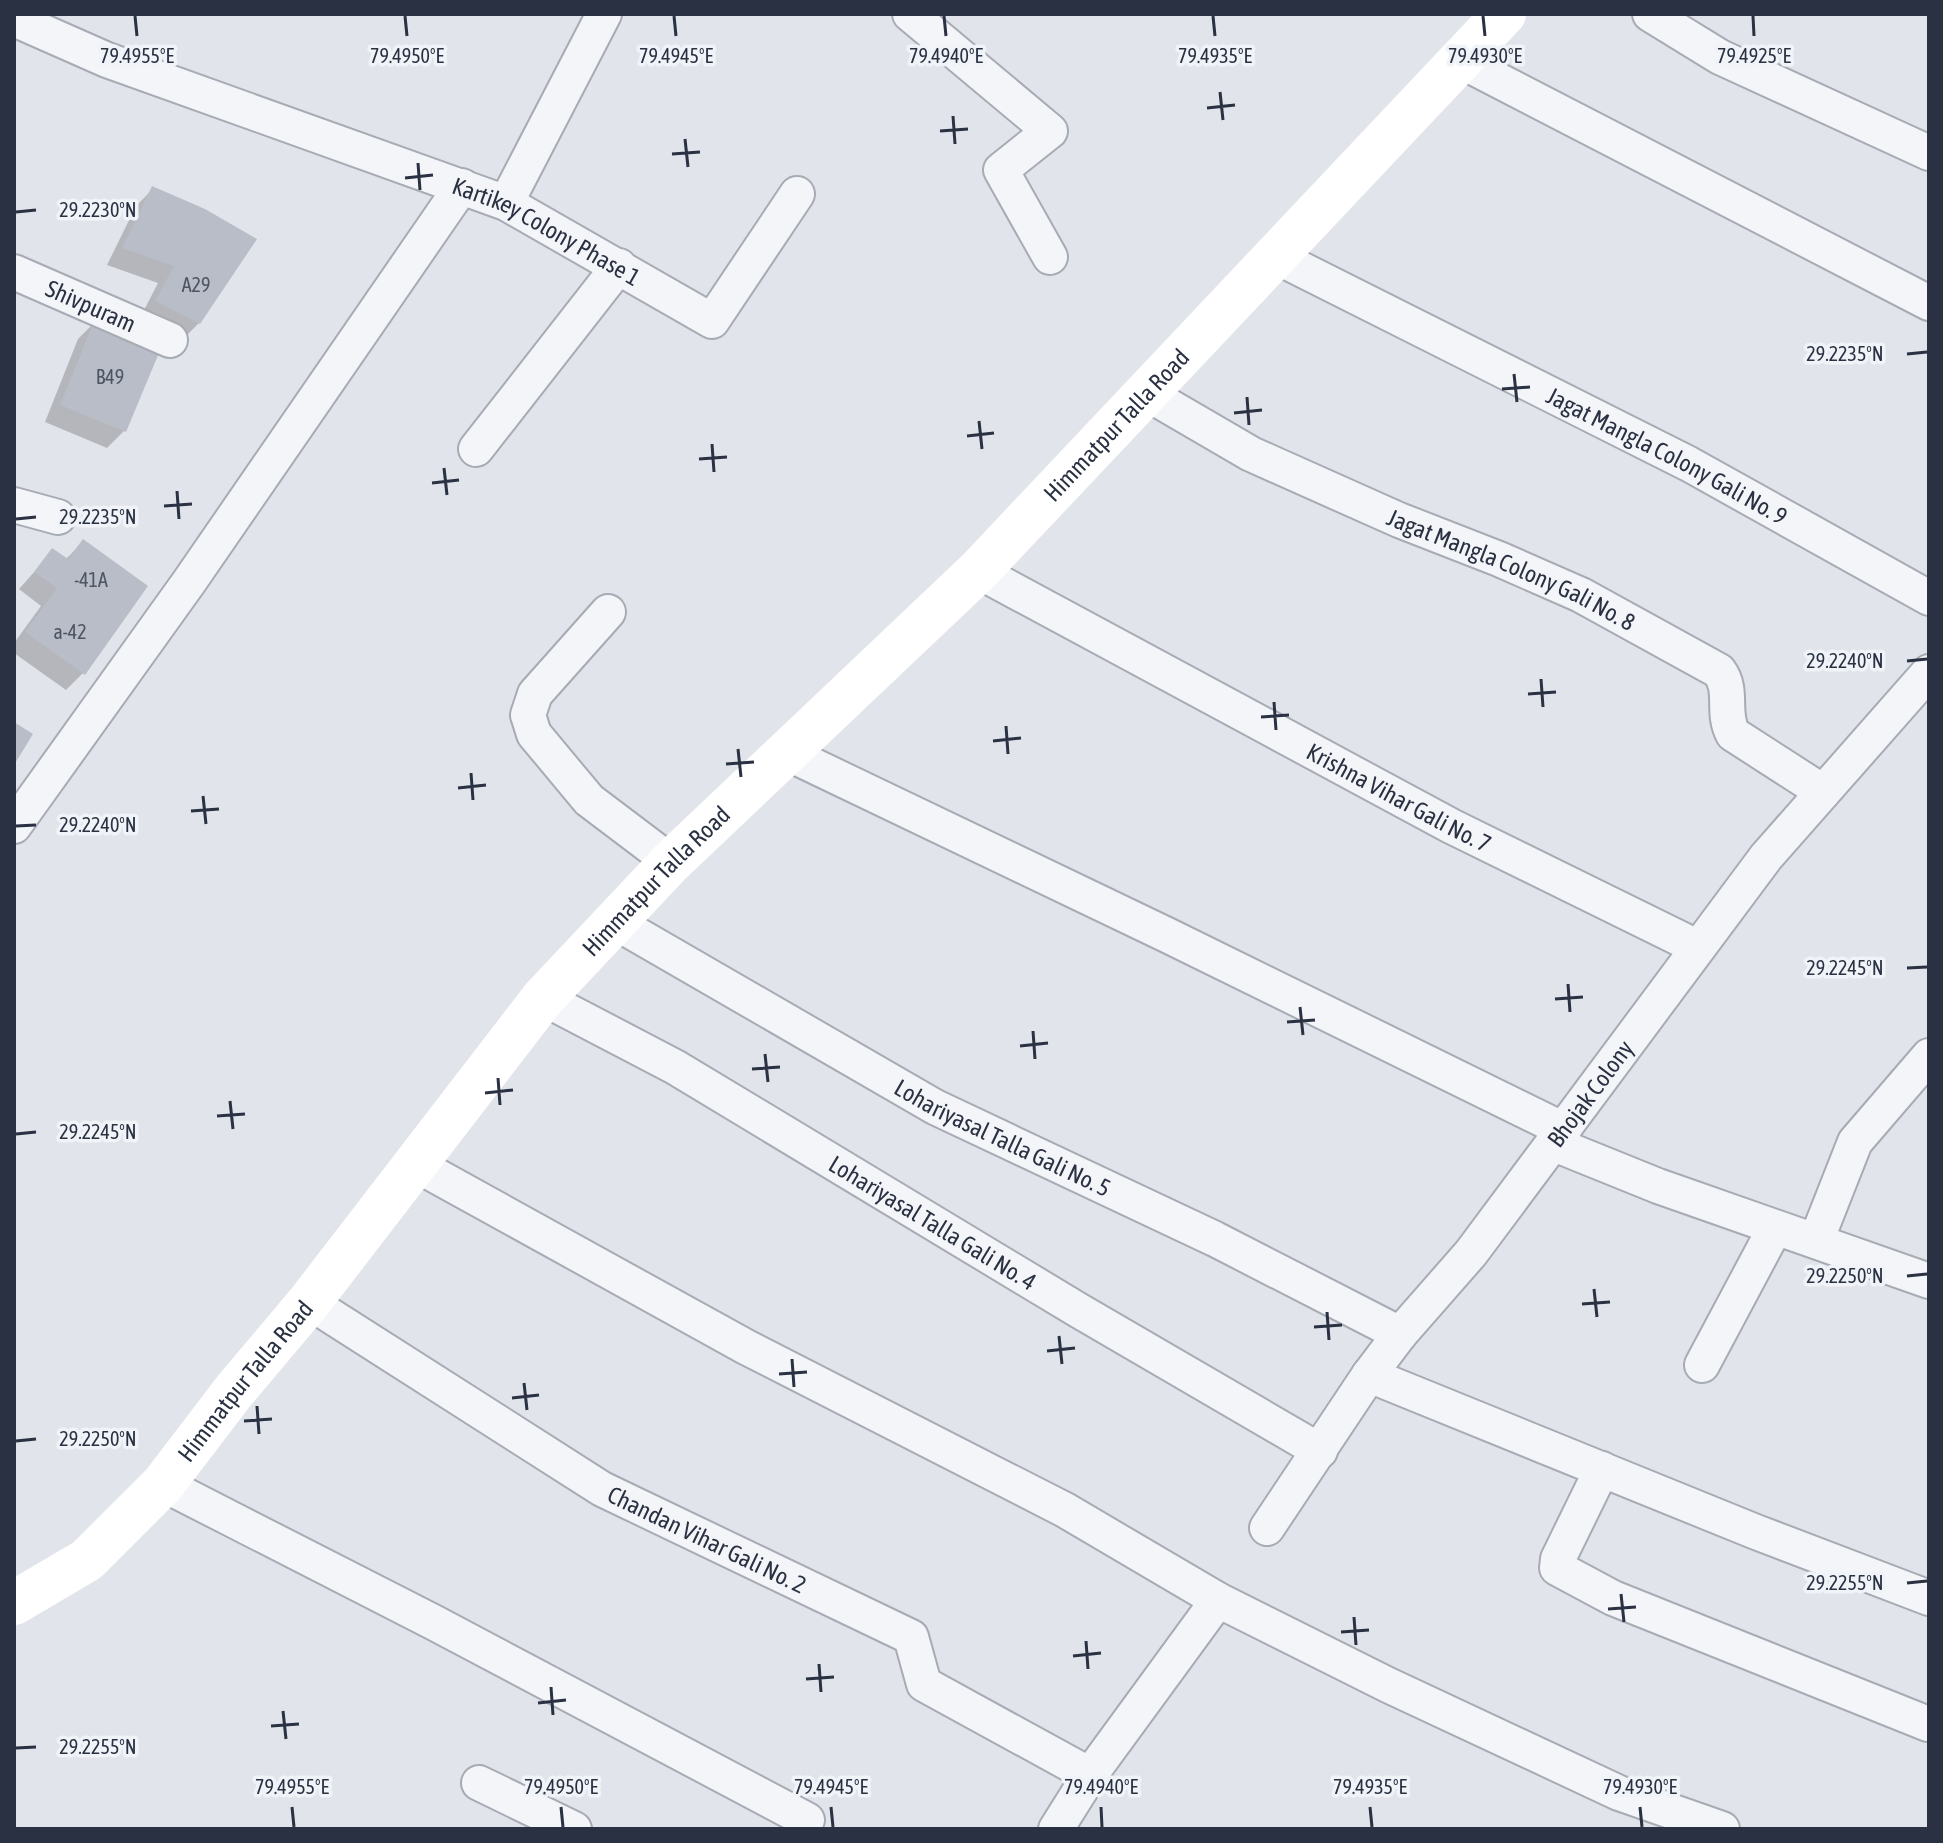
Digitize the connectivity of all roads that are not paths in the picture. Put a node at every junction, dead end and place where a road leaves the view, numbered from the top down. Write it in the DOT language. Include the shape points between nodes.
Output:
graph roads {
  1 [pos="604,14"];
  2 [pos="910,14"];
  3 [pos="1504,14"];
  4 [pos="1650,14"];
  5 [pos="14,19"];
  6 [pos="1461,61"];
  7 [pos="1929,153"];
  8 [pos="462,186"];
  9 [pos="797,194"];
  10 [pos="506,203"];
  11 [pos="1275,256"];
  12 [pos="1050,257"];
  13 [pos="619,266"];
  14 [pos="14,272"];
  15 [pos="1929,303"];
  16 [pos="170,340"];
  17 [pos="1148,394"];
  18 [pos="476,449"];
  19 [pos="14,505"];
  20 [pos="58,517"];
  21 [pos="978,571"];
  22 [pos="1929,598"];
  23 [pos="608,612"];
  24 [pos="1929,672"];
  25 [pos="785,752"];
  26 [pos="1823,792"];
  27 [pos="14,826"];
  28 [pos="671,862"];
  29 [pos="615,922"];
  30 [pos="1697,947"];
  31 [pos="543,998"];
  32 [pos="1929,1056"];
  33 [pos="1559,1137"];
  34 [pos="415,1164"];
  35 [pos="1775,1228"];
  36 [pos="1816,1241"];
  37 [pos="1929,1281"];
  38 [pos="309,1302"];
  39 [pos="1400,1334"];
  40 [pos="1702,1365"];
  41 [pos="1369,1375"];
  42 [pos="1320,1451"];
  43 [pos="1602,1469"];
  44 [pos="163,1484"];
  45 [pos="1267,1528"];
  46 [pos="1929,1598"];
  47 [pos="1218,1600"];
  48 [pos="14,1603"];
  49 [pos="1928,1724"];
  50 [pos="1090,1775"];
  51 [pos="479,1783"];
  52 [pos="807,1820"];
  53 [pos="574,1829"];
  54 [pos="1056,1829"];
  55 [pos="1722,1829"];
  1 -- 10 [label="street"];
  2 -- 12 [label="street" via="1050,131 1001,170"];
  3 -- 6 [label="street, Himmatpur Talla Road"];
  4 -- 7 [label="street" via="1720,57"];
  5 -- 8 [label="street, Kartikey Colony Phase 1" via="107,60"];
  6 -- 11 [label="street, Himmatpur Talla Road"];
  6 -- 15 [label="street"];
  8 -- 10 [label="street, Kartikey Colony Phase 1"];
  8 -- 27 [label="street"];
  9 -- 13 [label="street, Kartikey Colony Phase 1" via="712,321"];
  10 -- 13 [label="street, Kartikey Colony Phase 1"];
  11 -- 17 [label="street, Himmatpur Talla Road"];
  11 -- 22 [label="street, Jagat Mangla Colony Gali No. 9" via="1689,464"];
  13 -- 18 [label="street"];
  14 -- 16 [label="street, Shivpuram"];
  17 -- 21 [label="street, Himmatpur Talla Road"];
  17 -- 26 [label="street, Jagat Mangla Colony Gali No. 8" via="1251,454 1581,595 1719,671 1727,682 1727,723 1733,734"];
  19 -- 20 [label="street"];
  21 -- 25 [label="street, Himmatpur Talla Road"];
  21 -- 30 [label="street, Krishna Vihar Gali No. 7" via="1451,826"];
  23 -- 28 [label="street" via="535,694 528,715 534,734 589,800"];
  24 -- 26 [label="street, Bhojak Colony"];
  25 -- 28 [label="street, Himmatpur Talla Road"];
  25 -- 33 [label="street" via="1167,935"];
  26 -- 30 [label="street, Bhojak Colony"];
  28 -- 29 [label="street, Himmatpur Talla Road"];
  29 -- 31 [label="street, Himmatpur Talla Road"];
  29 -- 39 [label="street, Lohariyasal Talla Gali No. 5" via="935,1107 1215,1239"];
  30 -- 33 [label="street, Bhojak Colony"];
  31 -- 34 [label="street, Himmatpur Talla Road"];
  31 -- 42 [label="street, Lohariyasal Talla Gali No. 4" via="675,1067"];
  32 -- 36 [label="street" via="1855,1142"];
  33 -- 35 [label="street" via="1658,1186"];
  33 -- 39 [label="street, Bhojak Colony" via="1471,1253"];
  34 -- 38 [label="street, Himmatpur Talla Road"];
  34 -- 47 [label="street" via="746,1347 1065,1510"];
  35 -- 36 [label="street"];
  35 -- 40 [label="street"];
  36 -- 37 [label="street"];
  38 -- 44 [label="street, Himmatpur Talla Road"];
  38 -- 50 [label="street, Chandan Vihar Gali No. 2" via="602,1489 911,1637 924,1684"];
  39 -- 41 [label="street, Bhojak Colony"];
  41 -- 42 [label="street, Bhojak Colony"];
  41 -- 43 [label="street"];
  42 -- 45 [label="street, Bhojak Colony"];
  43 -- 46 [label="street"];
  43 -- 49 [label="street" via="1557,1568 1613,1598"];
  44 -- 48 [label="street, Himmatpur Talla Road" via="87,1560"];
  44 -- 52 [label="street"];
  47 -- 50 [label="street"];
  47 -- 55 [label="street" via="1605,1786"];
  50 -- 54 [label="street"];
  51 -- 53 [label="street"];
}
